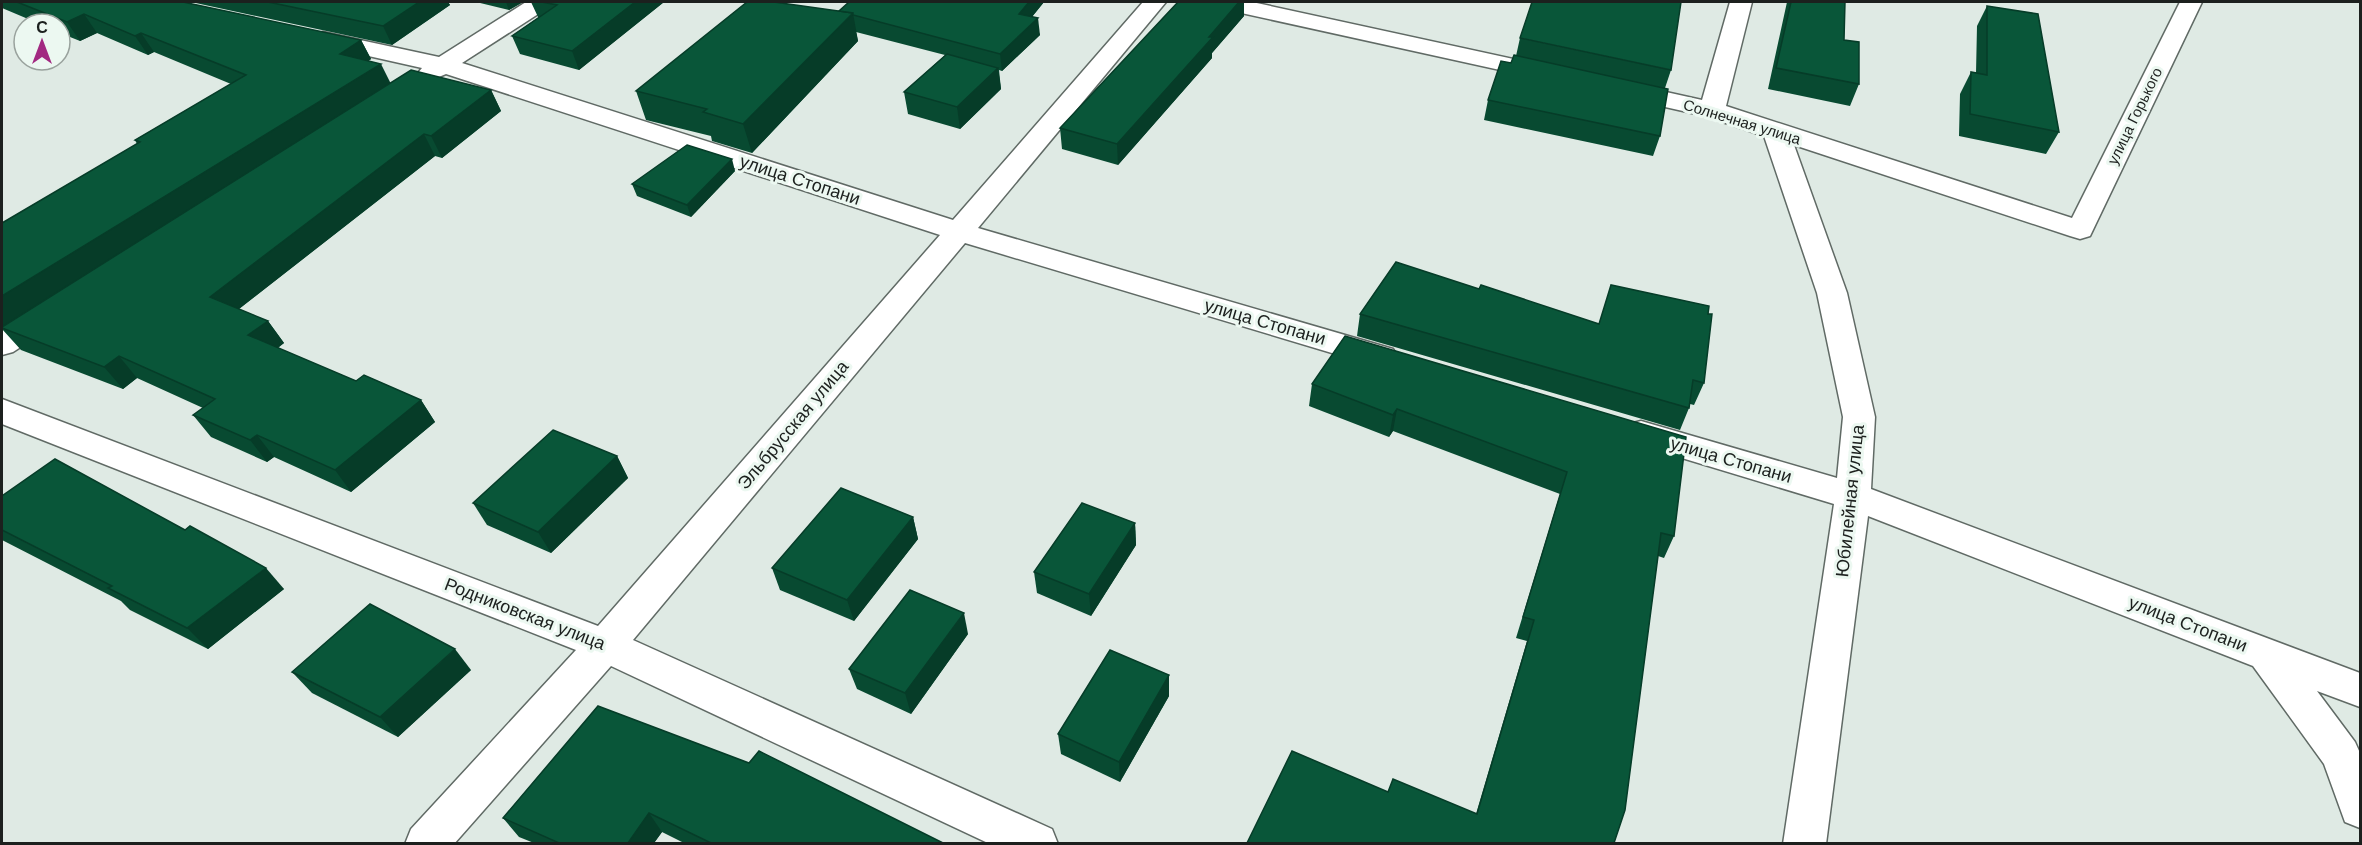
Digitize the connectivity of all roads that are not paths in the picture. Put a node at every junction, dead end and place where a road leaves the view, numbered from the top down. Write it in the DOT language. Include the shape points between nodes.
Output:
graph roads {
  1 [pos="541,2"];
  2 [pos="1155,2"];
  3 [pos="1223,2"];
  4 [pos="1741,2"];
  5 [pos="2191,2"];
  6 [pos="292,32"];
  7 [pos="442,65"];
  8 [pos="412,84"];
  9 [pos="1712,110"];
  10 [pos="1776,132"];
  11 [pos="2080,230"];
  12 [pos="958,231"];
  13 [pos="72,300"];
  14 [pos="2,344"];
  15 [pos="1406,364"];
  16 [pos="2,411"];
  17 [pos="1612,425"];
  18 [pos="1854,496"];
  19 [pos="605,645"];
  20 [pos="2268,655"];
  21 [pos="2361,690"];
  22 [pos="2361,808"];
  23 [pos="426,843"];
  24 [pos="1037,843"];
  25 [pos="1804,843"];
  1 -- 7 [label="street"];
  2 -- 12 [label="street, Эльбрусская улица"];
  3 -- 9 [label="street, Солнечная улица"];
  4 -- 9 [label="street"];
  5 -- 11 [label="street, улица Горького"];
  6 -- 7 [label="street, улица Стопани"];
  7 -- 8 [label="street"];
  7 -- 12 [label="street, улица Стопани"];
  9 -- 10 [label="street, Солнечная улица"];
  10 -- 11 [label="street, Солнечная улица"];
  10 -- 18 [label="street, Юбилейная улица" via="1832,293 1859,417"];
  12 -- 15 [label="street, улица Стопани"];
  12 -- 19 [label="street, Эльбрусская улица"];
  13 -- 14 [label="street"];
  16 -- 19 [label="street, Родниковская улица"];
  17 -- 18 [label="street, улица Стопани"];
  18 -- 20 [label="street, улица Стопани"];
  18 -- 25 [label="street, Юбилейная улица"];
  19 -- 23 [label="street, Эльбрусская улица"];
  19 -- 24 [label="street, Родниковская улица"];
  20 -- 21 [label="street, улица Стопани"];
  20 -- 22 [label="street" via="2341,755"];
}
